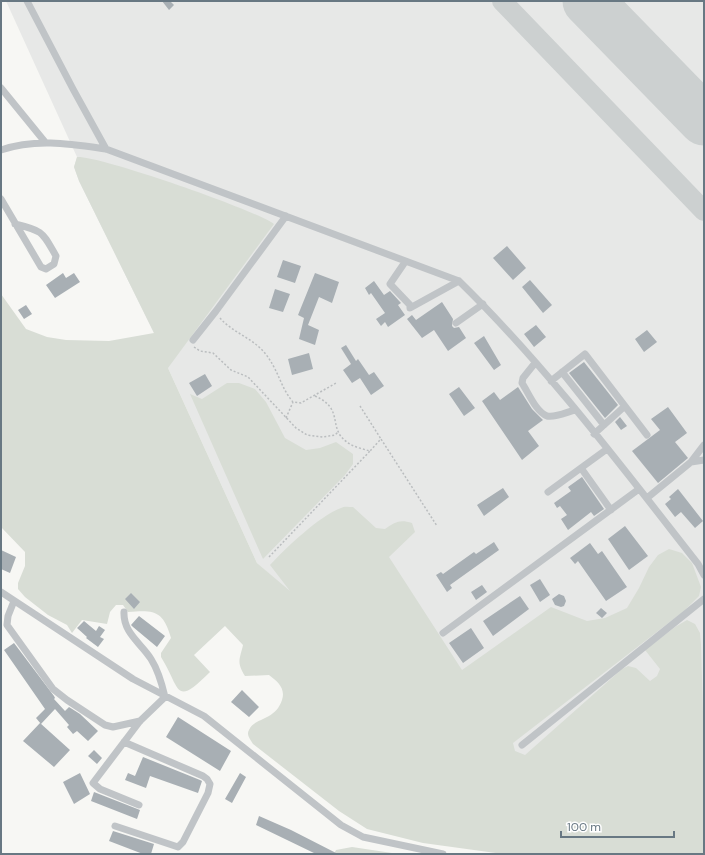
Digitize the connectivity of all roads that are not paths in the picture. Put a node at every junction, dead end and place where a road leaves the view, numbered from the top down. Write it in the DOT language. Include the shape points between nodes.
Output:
graph roads {
  1 [pos="27,1"];
  2 [pos="1,88"];
  3 [pos="45,142"];
  4 [pos="106,149"];
  5 [pos="1,150"];
  6 [pos="1,199"];
  7 [pos="286,216"];
  8 [pos="15,224"];
  9 [pos="405,262"];
  10 [pos="459,281"];
  11 [pos="483,304"];
  12 [pos="456,323"];
  13 [pos="193,340"];
  14 [pos="536,363"];
  15 [pos="562,372"];
  16 [pos="551,381"];
  17 [pos="625,406"];
  18 [pos="575,410"];
  19 [pos="604,425"];
  20 [pos="594,434"];
  21 [pos="647,435"];
  22 [pos="704,445"];
  23 [pos="607,449"];
  24 [pos="704,460"];
  25 [pos="691,462"];
  26 [pos="580,468"];
  27 [pos="639,489"];
  28 [pos="548,492"];
  29 [pos="647,498"];
  30 [pos="611,510"];
  31 [pos="704,574"];
  32 [pos="1,592"];
  33 [pos="704,599"];
  34 [pos="14,601"];
  35 [pos="124,612"];
  36 [pos="4,626"];
  37 [pos="443,633"];
  38 [pos="165,697"];
  39 [pos="140,721"];
  40 [pos="124,742"];
  41 [pos="522,745"];
  42 [pos="139,804"];
  43 [pos="115,826"];
  44 [pos="443,854"];
  1 -- 4 [label="lane"];
  2 -- 3 [label="lane"];
  3 -- 4 [label="lane"];
  3 -- 5 [label="lane"];
  4 -- 7 [label="lane"];
  6 -- 8 [label="lane"];
  7 -- 9 [label="lane"];
  7 -- 13 [label="lane"];
  8 -- 8 [label="lane" via="41,267 46,269 54,264 56,256 44,234"];
  9 -- 10 [label="lane"];
  9 -- 10 [label="lane" via="390,284 410,308"];
  10 -- 11 [label="lane"];
  11 -- 12 [label="lane"];
  11 -- 14 [label="lane"];
  14 -- 16 [label="lane"];
  14 -- 18 [label="lane" via="523,378 522,383 540,411 552,416"];
  15 -- 16 [label="lane"];
  15 -- 17 [label="lane" via="585,354"];
  15 -- 19 [label="lane"];
  16 -- 18 [label="lane"];
  17 -- 19 [label="lane"];
  17 -- 21 [label="lane"];
  18 -- 20 [label="lane"];
  19 -- 20 [label="lane"];
  20 -- 23 [label="lane"];
  22 -- 25 [label="lane"];
  23 -- 26 [label="lane"];
  23 -- 27 [label="lane"];
  24 -- 25 [label="lane"];
  25 -- 29 [label="lane"];
  26 -- 28 [label="lane"];
  26 -- 30 [label="lane"];
  27 -- 29 [label="lane"];
  27 -- 30 [label="lane"];
  29 -- 31 [label="lane"];
  30 -- 37 [label="lane"];
  32 -- 34 [label="lane"];
  33 -- 41 [label="lane"];
  34 -- 36 [label="lane"];
  34 -- 38 [label="lane"];
  35 -- 38 [label="lane" via="125,625 152,661"];
  36 -- 39 [label="lane" via="54,689 67,700 105,725 113,727"];
  38 -- 39 [label="lane"];
  38 -- 44 [label="lane" via="204,716 341,825 363,837"];
  39 -- 40 [label="lane"];
  40 -- 42 [label="lane" via="92,783 100,789"];
  40 -- 43 [label="lane" via="203,776 208,779 210,789 178,847"];
}
